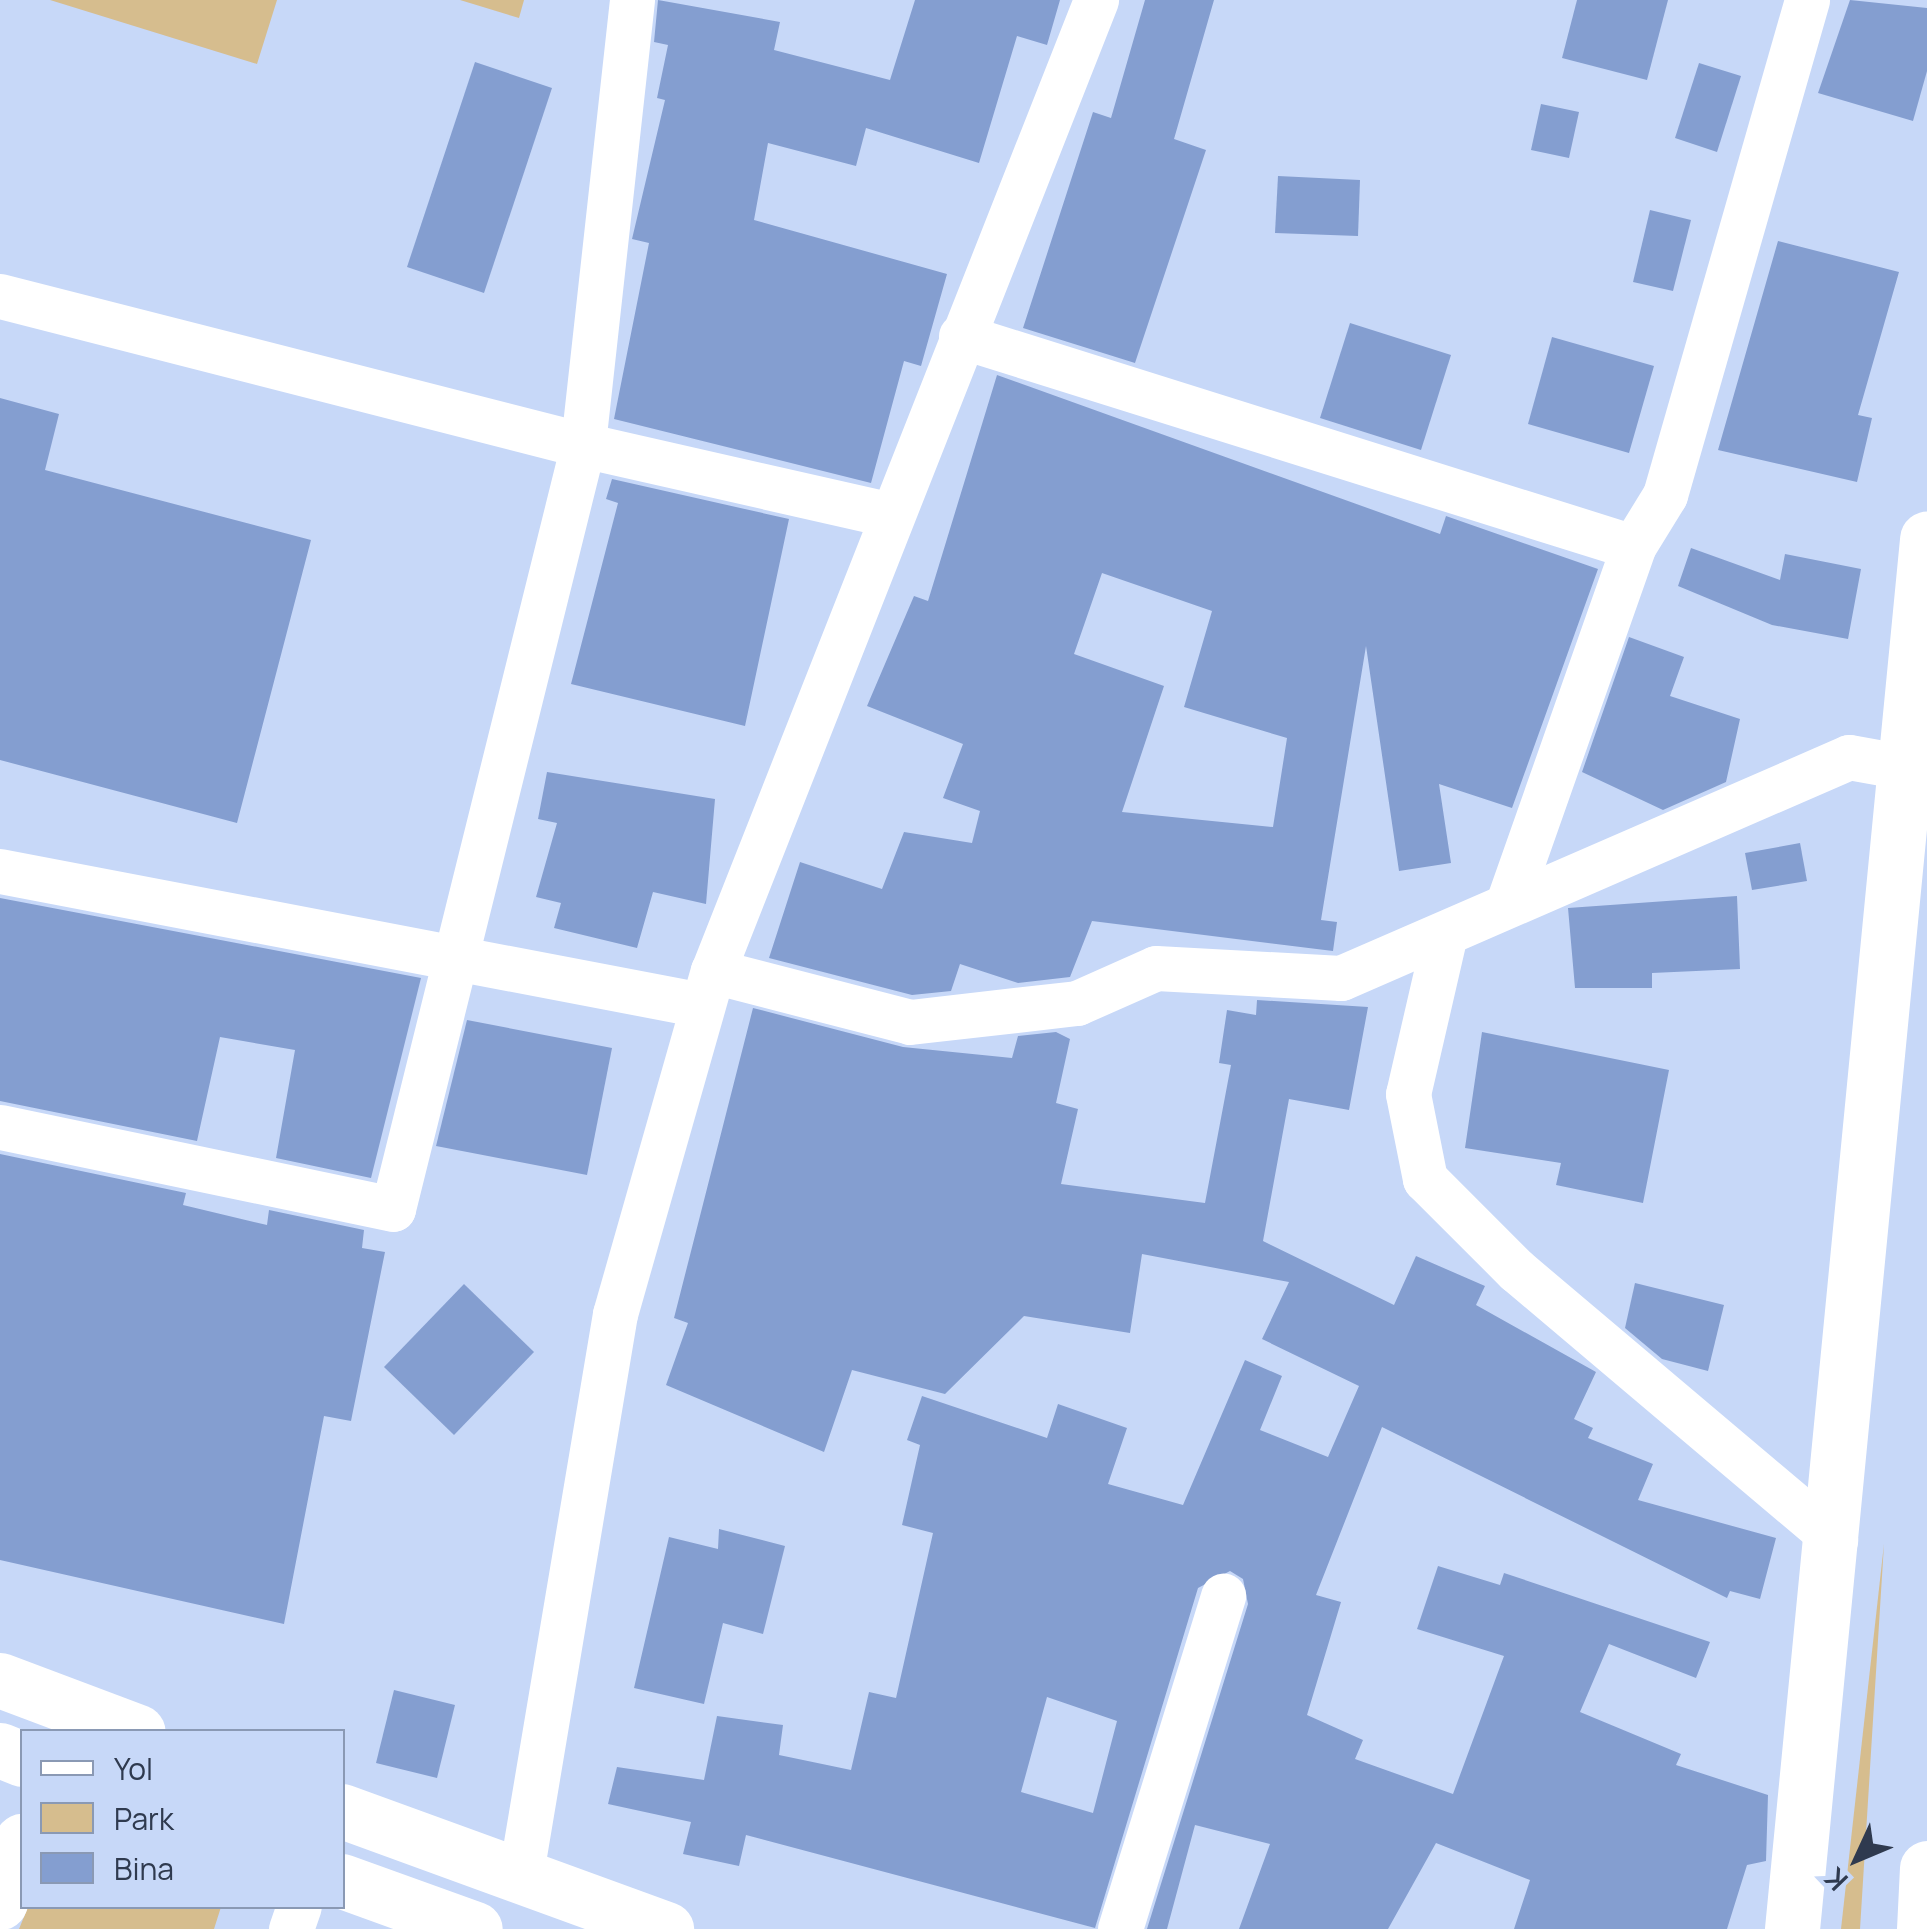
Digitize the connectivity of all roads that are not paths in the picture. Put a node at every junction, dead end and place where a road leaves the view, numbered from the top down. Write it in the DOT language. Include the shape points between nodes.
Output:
graph roads {
  1 [pos="632,0"];
  2 [pos="1096,0"];
  3 [pos="1806,0"];
  4 [pos="0,296"];
  5 [pos="960,336"];
  6 [pos="582,445"];
  7 [pos="890,516"];
  8 [pos="1927,538"];
  9 [pos="1633,547"];
  10 [pos="1915,768"];
  11 [pos="0,872"];
  12 [pos="1510,900"];
  13 [pos="1446,934"];
  14 [pos="459,953"];
  15 [pos="708,988"];
  16 [pos="0,1127"];
  17 [pos="1835,1540"];
  18 [pos="1222,1596"];
  19 [pos="0,1680"];
  20 [pos="130,1729"];
  21 [pos="345,1812"];
  22 [pos="20,1847"];
  23 [pos="1927,1868"];
  24 [pos="520,1879"];
  25 [pos="345,1882"];
  26 [pos="0,1902"];
  27 [pos="475,1929"];
  28 [pos="666,1929"];
  29 [pos="1120,1929"];
  30 [pos="1792,1929"];
  31 [pos="1924,1929"];
  1 -- 6 [label="street"];
  2 -- 5 [label="street"];
  3 -- 9 [label="street" via="1665,494"];
  4 -- 6 [label="street"];
  5 -- 7 [label="street"];
  5 -- 9 [label="street"];
  6 -- 7 [label="street"];
  6 -- 14 [label="street"];
  7 -- 15 [label="street"];
  8 -- 10 [label="main road"];
  9 -- 12 [label="street"];
  10 -- 12 [label="street" via="1848,757"];
  10 -- 17 [label="main road"];
  11 -- 14 [label="street"];
  12 -- 13 [label="street"];
  13 -- 15 [label="street" via="1341,978 1156,968 1077,1003 910,1022"];
  13 -- 17 [label="street" via="1408,1094 1426,1178 1516,1270"];
  14 -- 15 [label="street"];
  14 -- 16 [label="street" via="393,1208"];
  15 -- 24 [label="street" via="615,1314"];
  17 -- 30 [label="main road"];
  18 -- 29 [label="street"];
  19 -- 20 [label="main road"];
  21 -- 24 [label="main road"];
  22 -- 26 [label="main road"];
  23 -- 31 [label="main road"];
  24 -- 28 [label="main road"];
  25 -- 27 [label="main road"];
}
